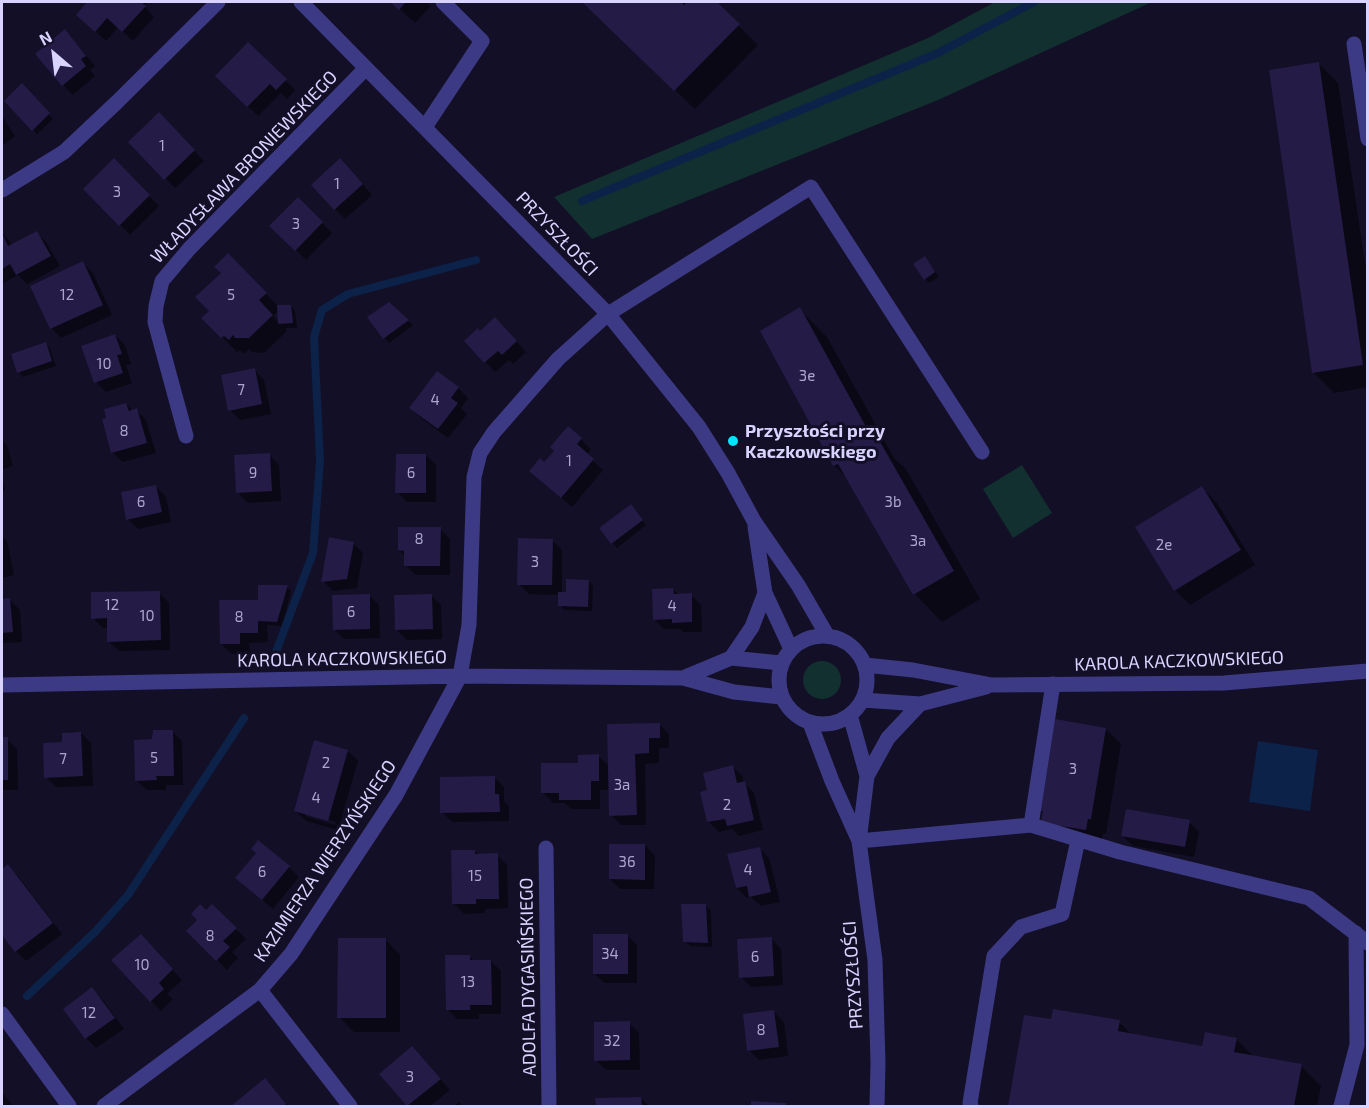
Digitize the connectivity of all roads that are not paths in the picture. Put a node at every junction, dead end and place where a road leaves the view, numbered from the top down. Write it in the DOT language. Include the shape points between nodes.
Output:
graph roads {
  1 [pos="218,2"];
  2 [pos="301,2"];
  3 [pos="443,2"];
  4 [pos="1354,44"];
  5 [pos="366,68"];
  6 [pos="424,127"];
  7 [pos="1368,139"];
  8 [pos="2,190"];
  9 [pos="608,314"];
  10 [pos="186,436"];
  11 [pos="982,452"];
  12 [pos="754,521"];
  13 [pos="765,593"];
  14 [pos="827,635"];
  15 [pos="790,649"];
  16 [pos="731,658"];
  17 [pos="781,663"];
  18 [pos="865,665"];
  19 [pos="1368,671"];
  20 [pos="460,676"];
  21 [pos="683,678"];
  22 [pos="1053,684"];
  23 [pos="2,685"];
  24 [pos="992,685"];
  25 [pos="781,697"];
  26 [pos="862,700"];
  27 [pos="920,704"];
  28 [pos="850,715"];
  29 [pos="810,723"];
  30 [pos="867,776"];
  31 [pos="1031,825"];
  32 [pos="1078,840"];
  33 [pos="859,841"];
  34 [pos="546,848"];
  35 [pos="1362,938"];
  36 [pos="260,990"];
  37 [pos="2,1014"];
  38 [pos="69,1107"];
  39 [pos="104,1107"];
  40 [pos="350,1107"];
  41 [pos="549,1107"];
  42 [pos="877,1107"];
  43 [pos="972,1107"];
  44 [pos="1341,1107"];
  1 -- 8 [label="street" via="64,152"];
  2 -- 5 [label="street, PRZYSZŁOŚCI"];
  3 -- 6 [label="street" via="482,41"];
  4 -- 7 [label="street"];
  5 -- 6 [label="street, PRZYSZŁOŚCI"];
  5 -- 10 [label="street, WŁADYSŁAWA BRONIEWSKIEGO" via="162,281 155,322"];
  6 -- 9 [label="street, PRZYSZŁOŚCI"];
  9 -- 11 [label="street, KAZIMIERZA WIERZYŃSKIEGO" via="811,187"];
  9 -- 12 [label="street, PRZYSZŁOŚCI" via="699,427"];
  9 -- 20 [label="street, KAZIMIERZA WIERZYŃSKIEGO" via="558,359 480,453 474,477 469,625"];
  12 -- 13 [label="street"];
  12 -- 14 [label="street"];
  13 -- 15 [label="street"];
  13 -- 16 [label="street" via="752,627"];
  14 -- 15 [label="street" via="807,638"];
  14 -- 18 [label="street" via="855,648"];
  15 -- 17 [label="street"];
  16 -- 17 [label="street, KAROLA KACZKOWSKIEGO"];
  16 -- 21 [label="street, KAROLA KACZKOWSKIEGO"];
  17 -- 25 [label="street" via="777,681"];
  18 -- 24 [label="street, KAROLA KACZKOWSKIEGO"];
  18 -- 26 [label="street" via="868,683"];
  19 -- 22 [label="street, KAROLA KACZKOWSKIEGO" via="1224,682"];
  20 -- 21 [label="street, KAROLA KACZKOWSKIEGO"];
  20 -- 23 [label="street, KAROLA KACZKOWSKIEGO"];
  20 -- 36 [label="street, KAZIMIERZA WIERZYŃSKIEGO" via="396,795 291,954"];
  21 -- 25 [label="street, KAROLA KACZKOWSKIEGO" via="734,692"];
  22 -- 24 [label="street, KAROLA KACZKOWSKIEGO"];
  22 -- 31 [label="street"];
  24 -- 27 [label="street, KAROLA KACZKOWSKIEGO"];
  25 -- 29 [label="street" via="793,714"];
  26 -- 27 [label="street, KAROLA KACZKOWSKIEGO"];
  26 -- 28 [label="street"];
  27 -- 30 [label="street" via="888,738"];
  28 -- 29 [label="street" via="832,724"];
  28 -- 30 [label="street"];
  29 -- 33 [label="street"];
  30 -- 33 [label="street"];
  31 -- 32 [label="street"];
  31 -- 33 [label="street"];
  32 -- 35 [label="street" via="1309,898"];
  32 -- 43 [label="street" via="1062,914 1021,927 994,956"];
  33 -- 42 [label="street, PRZYSZŁOŚCI" via="875,960"];
  34 -- 41 [label="street, ADOLFA DYGASIŃSKIEGO"];
  35 -- 44 [label="street" via="1357,1045"];
  36 -- 39 [label="street, KAZIMIERZA WIERZYŃSKIEGO"];
  36 -- 40 [label="street"];
  37 -- 38 [label="street"];
}
